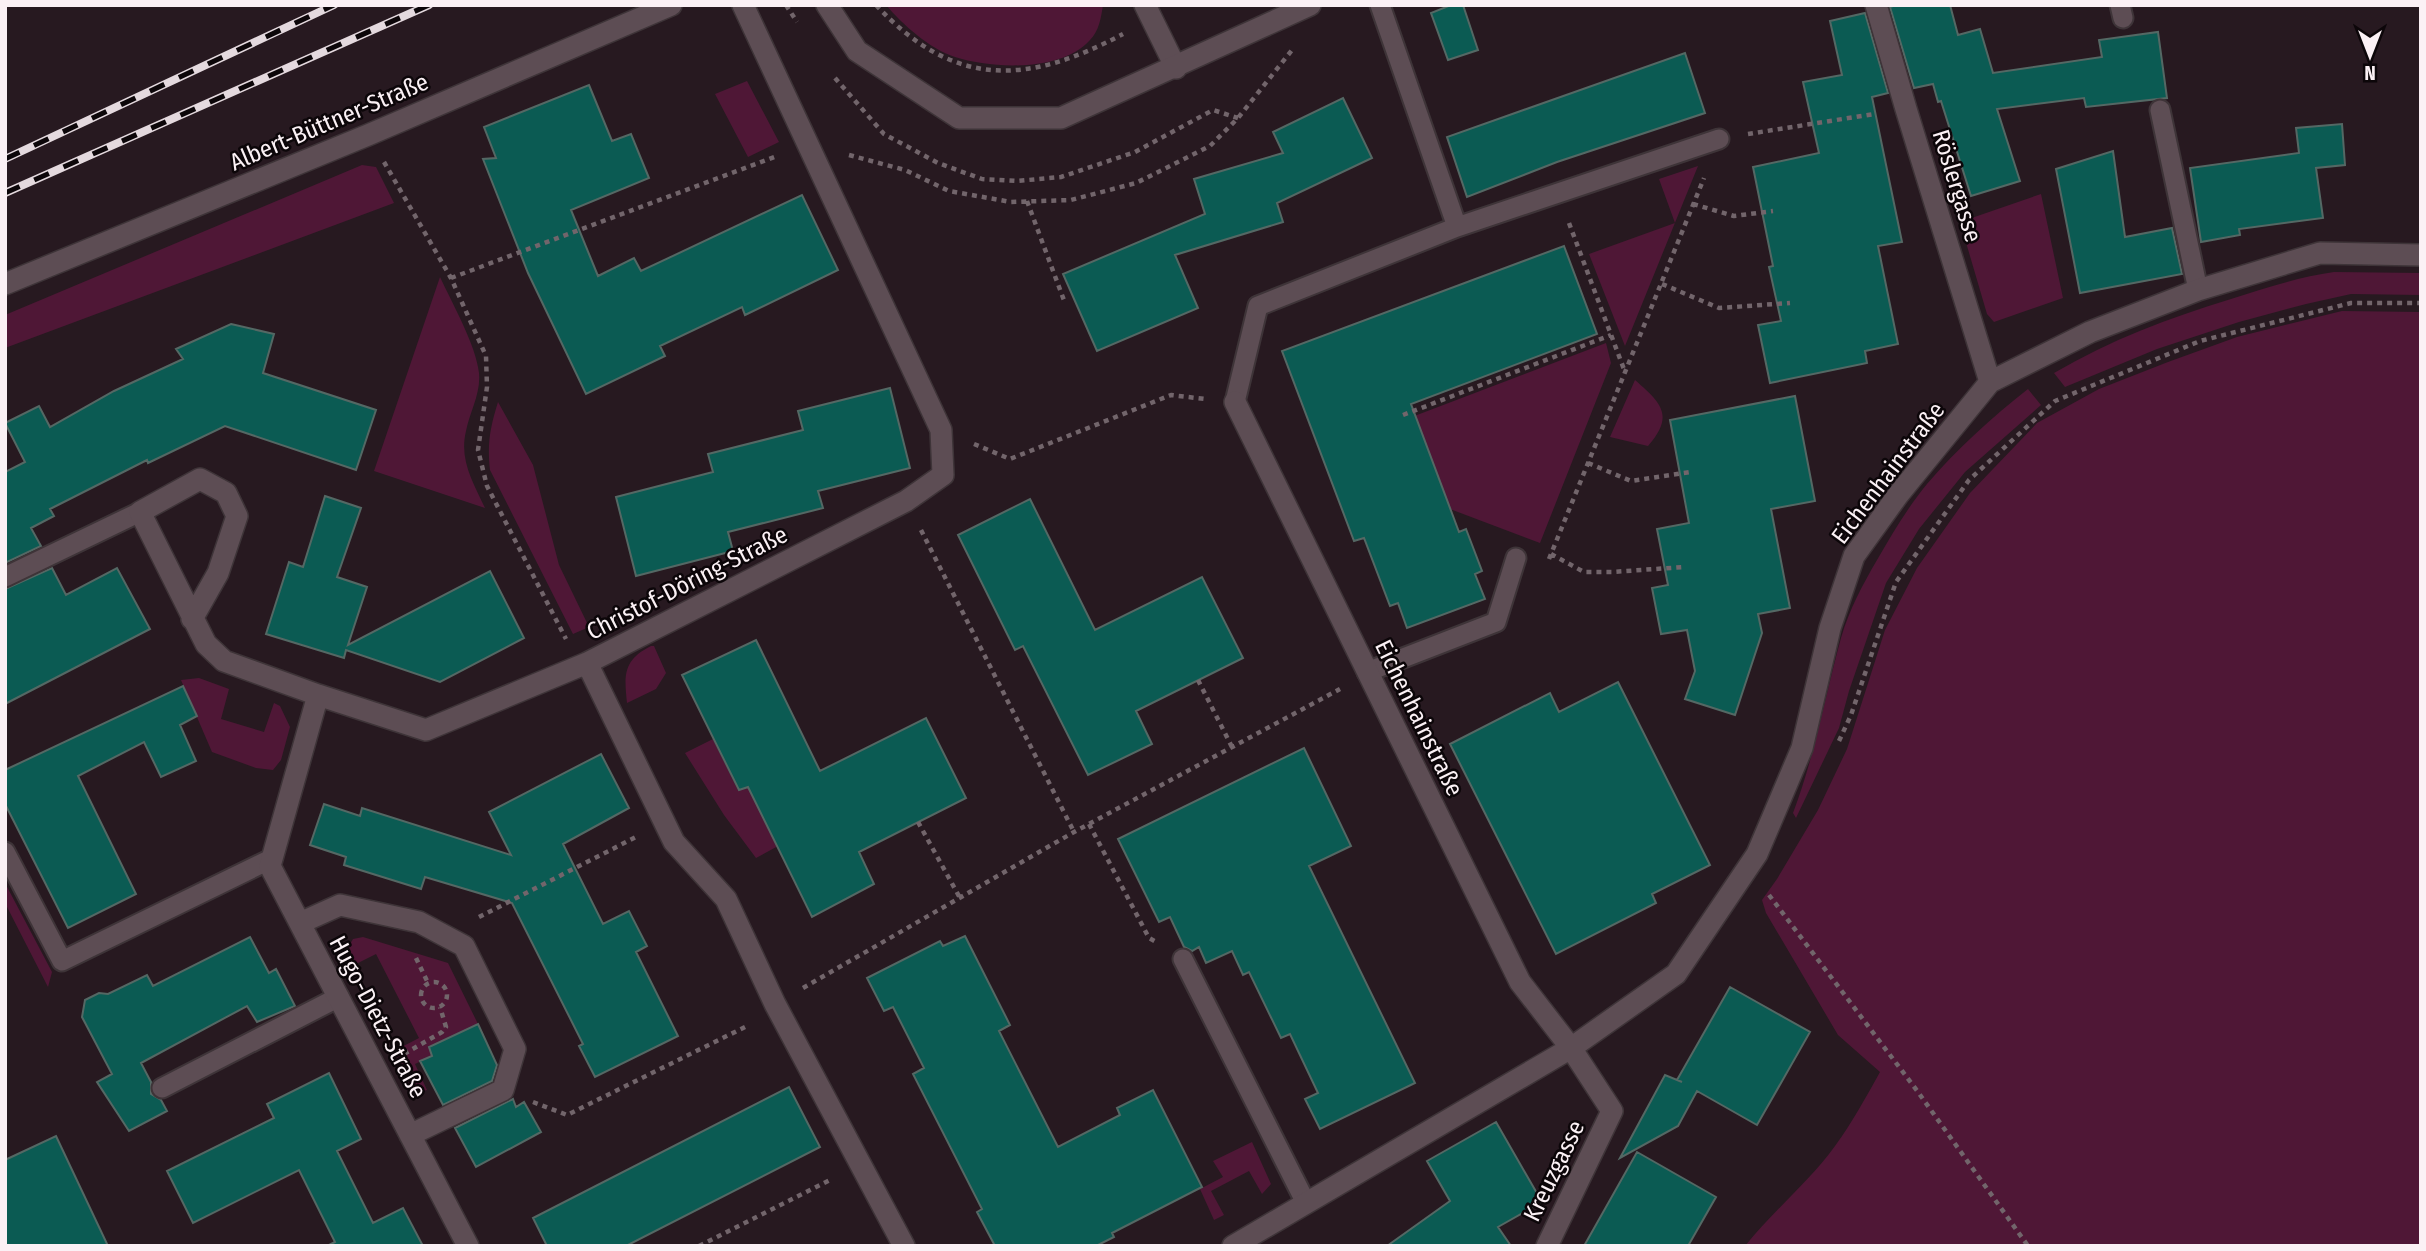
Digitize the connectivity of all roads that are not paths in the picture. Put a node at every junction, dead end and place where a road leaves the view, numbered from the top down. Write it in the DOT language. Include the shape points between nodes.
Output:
graph roads {
  1 [pos="671,5"];
  2 [pos="743,5"];
  3 [pos="827,5"];
  4 [pos="1310,5"];
  5 [pos="1380,5"];
  6 [pos="1877,5"];
  7 [pos="1148,12"];
  8 [pos="1176,68"];
  9 [pos="2160,110"];
  10 [pos="1719,139"];
  11 [pos="1457,227"];
  12 [pos="2421,255"];
  13 [pos="5,284"];
  14 [pos="2198,290"];
  15 [pos="1990,382"];
  16 [pos="1235,402"];
  17 [pos="140,512"];
  18 [pos="1516,558"];
  19 [pos="5,577"];
  20 [pos="192,619"];
  21 [pos="587,663"];
  22 [pos="1367,672"];
  23 [pos="318,695"];
  24 [pos="5,852"];
  25 [pos="271,859"];
  26 [pos="300,923"];
  27 [pos="1183,959"];
  28 [pos="339,997"];
  29 [pos="1571,1048"];
  30 [pos="162,1088"];
  31 [pos="410,1135"];
  32 [pos="1306,1203"];
  33 [pos="468,1246"];
  34 [pos="904,1246"];
  35 [pos="1233,1246"];
  36 [pos="1547,1246"];
  1 -- 13 [label="street, Albert-Büttner-Straße"];
  2 -- 21 [label="street, Christof-Döring-Straße" via="941,429 943,475 906,501"];
  3 -- 8 [label="street" via="857,51 959,118 1061,118"];
  4 -- 8 [label="street"];
  5 -- 11 [label="lane"];
  6 -- 15 [label="street, Röslergasse"];
  7 -- 8 [label="street"];
  9 -- 14 [label="lane"];
  10 -- 11 [label="lane"];
  11 -- 16 [label="lane" via="1258,306"];
  12 -- 14 [label="street, Eichenhainstraße" via="2320,253"];
  14 -- 15 [label="street, Eichenhainstraße" via="2091,332"];
  15 -- 29 [label="street, Eichenhainstraße" via="1854,556 1830,628 1802,748 1757,854 1676,974"];
  16 -- 22 [label="street, Eichenhainstraße"];
  17 -- 19 [label="lane"];
  17 -- 20 [label="street"];
  17 -- 20 [label="street" via="200,479 226,493 237,516 218,573"];
  18 -- 22 [label="lane" via="1496,622"];
  20 -- 23 [label="street" via="206,644 223,661"];
  21 -- 23 [label="street" via="426,730"];
  21 -- 34 [label="street, Christof-Döring-Straße" via="674,842 726,899 777,1007"];
  22 -- 29 [label="street, Eichenhainstraße" via="1520,982"];
  23 -- 25 [label="street"];
  24 -- 25 [label="lane" via="62,961"];
  25 -- 26 [label="street, Hugo-Dietz-Straße" via="270,866"];
  26 -- 28 [label="street, Hugo-Dietz-Straße"];
  26 -- 31 [label="street, Hugo-Dietz-Straße" via="340,905 419,922 464,946 515,1049 503,1090"];
  27 -- 32 [label="lane"];
  28 -- 30 [label="lane"];
  28 -- 31 [label="street, Hugo-Dietz-Straße"];
  29 -- 32 [label="street, Eichenhainstraße"];
  29 -- 36 [label="street, Kreuzgasse" via="1612,1111"];
  31 -- 33 [label="street, Hugo-Dietz-Straße"];
  32 -- 35 [label="street, Eichenhainstraße"];
}
